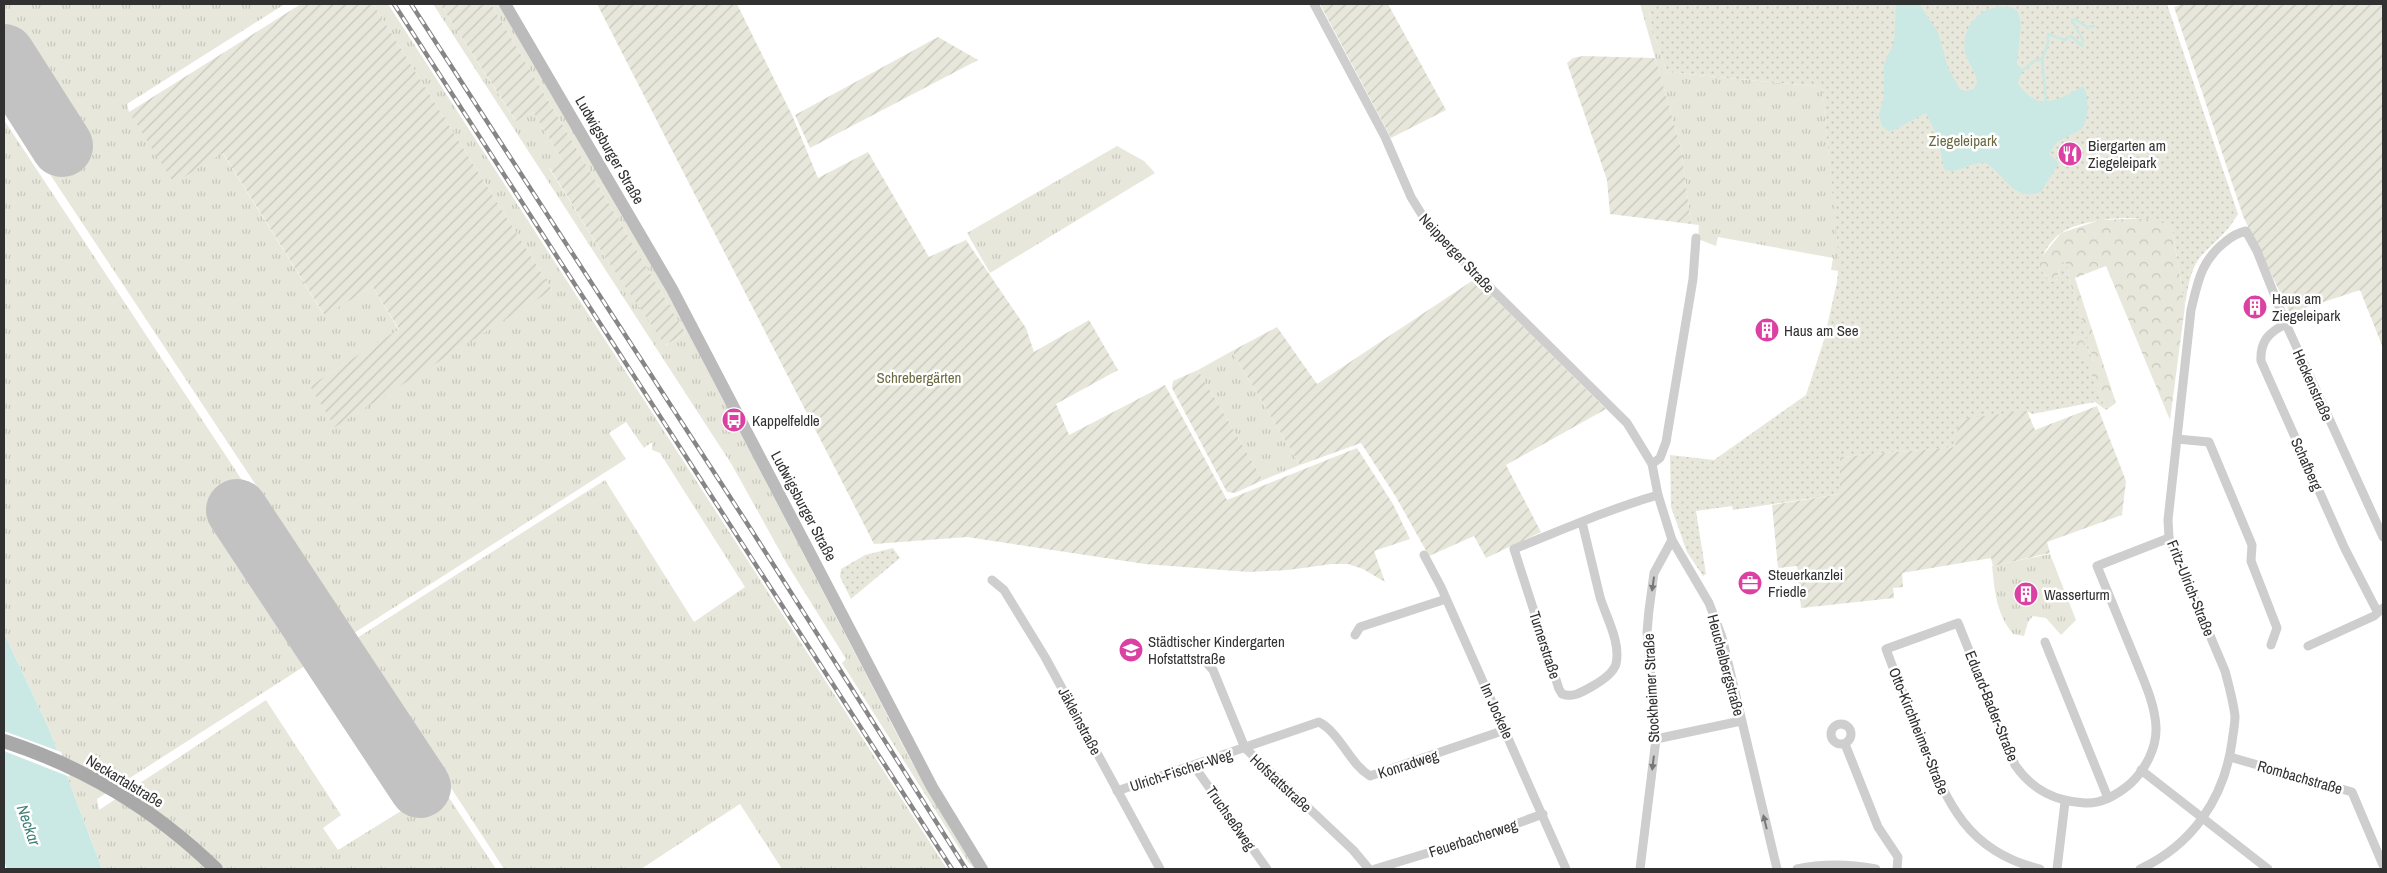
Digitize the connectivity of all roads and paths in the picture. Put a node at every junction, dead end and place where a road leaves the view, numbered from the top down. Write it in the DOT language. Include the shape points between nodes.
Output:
graph roads {
  1 [pos="505,4"];
  2 [pos="1314,4"];
  3 [pos="2246,231"];
  4 [pos="1696,238"];
  5 [pos="2286,324"];
  6 [pos="2177,439"];
  7 [pos="1652,464"];
  8 [pos="1658,495"];
  9 [pos="1582,522"];
  10 [pos="2383,537"];
  11 [pos="2170,538"];
  12 [pos="1672,540"];
  13 [pos="1424,555"];
  14 [pos="992,580"];
  15 [pos="1446,599"];
  16 [pos="2380,609"];
  17 [pos="1958,623"];
  18 [pos="1355,635"];
  19 [pos="2045,642"];
  20 [pos="2271,645"];
  21 [pos="2308,646"];
  22 [pos="1198,660"];
  23 [pos="1741,721"];
  24 [pos="1505,730"];
  25 [pos="1656,739"];
  26 [pos="4,741"];
  27 [pos="1845,744"];
  28 [pos="1245,748"];
  29 [pos="2230,757"];
  30 [pos="1194,766"];
  31 [pos="2141,770"];
  32 [pos="1117,791"];
  33 [pos="2108,798"];
  34 [pos="2065,802"];
  35 [pos="1543,814"];
  36 [pos="2204,817"];
  37 [pos="2383,865"];
  38 [pos="216,869"];
  39 [pos="982,869"];
  40 [pos="1160,869"];
  41 [pos="1267,869"];
  42 [pos="1369,869"];
  43 [pos="1374,869"];
  44 [pos="1566,869"];
  45 [pos="1640,869"];
  46 [pos="1777,869"];
  47 [pos="1797,869"];
  48 [pos="1876,869"];
  49 [pos="1897,869"];
  50 [pos="2040,869"];
  51 [pos="2057,869"];
  52 [pos="2140,869"];
  53 [pos="2268,869"];
  1 -- 39 [label="main road, Ludwigsburger Straße" via="672,289 932,787"];
  2 -- 7 [label="street, Neipperger Straße" via="1385,137 1410,197 1430,228 1627,423"];
  3 -- 5 [label="street, Heckenstraße"];
  3 -- 6 [label="street, Fritz-Ulrich-Straße" via="2237,232 2208,258 2199,278 2191,310"];
  4 -- 7 [label="street" via="1692,287 1666,442 1660,458"];
  5 -- 10 [label="street, Heckenstraße"];
  5 -- 16 [label="street, Schafberg" via="2273,330 2260,348 2261,361 2345,550"];
  6 -- 11 [label="street, Fritz-Ulrich-Straße" via="2168,520"];
  6 -- 20 [label="street" via="2209,442 2252,545 2251,561 2277,628"];
  7 -- 8 [label="street, Heuchelbergstraße"];
  8 -- 9 [label="street, Turnerstraße"];
  8 -- 12 [label="street, Heuchelbergstraße"];
  9 -- 9 [label="street, Turnerstraße" via="1514,549 1559,689 1562,694 1570,696 1607,676 1616,666 1613,635"];
  11 -- 29 [label="street, Fritz-Ulrich-Straße" via="2232,694 2235,718"];
  11 -- 31 [label="street, Eduard-Bader-Straße" via="2098,566 2151,702 2156,727 2153,747"];
  12 -- 23 [label="street, Heuchelbergstraße" via="1710,603 1722,637"];
  12 -- 25 [label="street, Stockheimer Straße, one-way" via="1654,572 1648,618 1648,657"];
  13 -- 15 [label="street, Im Jockele"];
  14 -- 32 [label="street, Jäkleinstraße" via="1004,590 1045,657"];
  15 -- 18 [label="street" via="1360,627"];
  15 -- 24 [label="street, Im Jockele"];
  16 -- 21 [label="street" via="2374,616"];
  17 -- 34 [label="street, Eduard-Bader-Straße" via="2015,765 2035,787"];
  17 -- 50 [label="street, Otto-Kirchheimer-Straße" via="1886,649 1946,799 1959,818 1992,850"];
  19 -- 33 [label="street"];
  22 -- 28 [label="street, Hofstattstraße" via="1206,662 1214,670"];
  23 -- 25 [label="street"];
  46 -- 23 [label="street, Heuchelbergstraße, one-way"];
  24 -- 28 [label="street, Konradweg" via="1370,776 1319,722"];
  24 -- 35 [label="street, Im Jockele"];
  25 -- 45 [label="street, Stockheimer Straße, one-way"];
  26 -- 38 [label="main road, Neckartalstraße" via="54,760 123,795 171,828"];
  27 -- 49 [label="street" via="1878,827 1898,857"];
  28 -- 30 [label="street, Ulrich-Fischer-Weg"];
  28 -- 42 [label="street, Hofstattstraße"];
  29 -- 36 [label="street, Fritz-Ulrich-Straße" via="2221,789"];
  29 -- 37 [label="street, Rombachstraße" via="2352,792"];
  30 -- 32 [label="street, Ulrich-Fischer-Weg"];
  30 -- 41 [label="street, Truchseßweg"];
  31 -- 33 [label="street, Eduard-Bader-Straße" via="2127,786"];
  31 -- 36 [label="street"];
  32 -- 40 [label="street, Jäkleinstraße"];
  33 -- 34 [label="street, Eduard-Bader-Straße" via="2091,803"];
  34 -- 51 [label="street"];
  35 -- 43 [label="street, Feuerbacherweg"];
  35 -- 44 [label="street, Im Jockele"];
  36 -- 52 [label="street, Fritz-Ulrich-Straße" via="2195,830 2165,855"];
  36 -- 53 [label="street"];
  47 -- 48 [label="street" via="1819,864 1850,864"];
}
